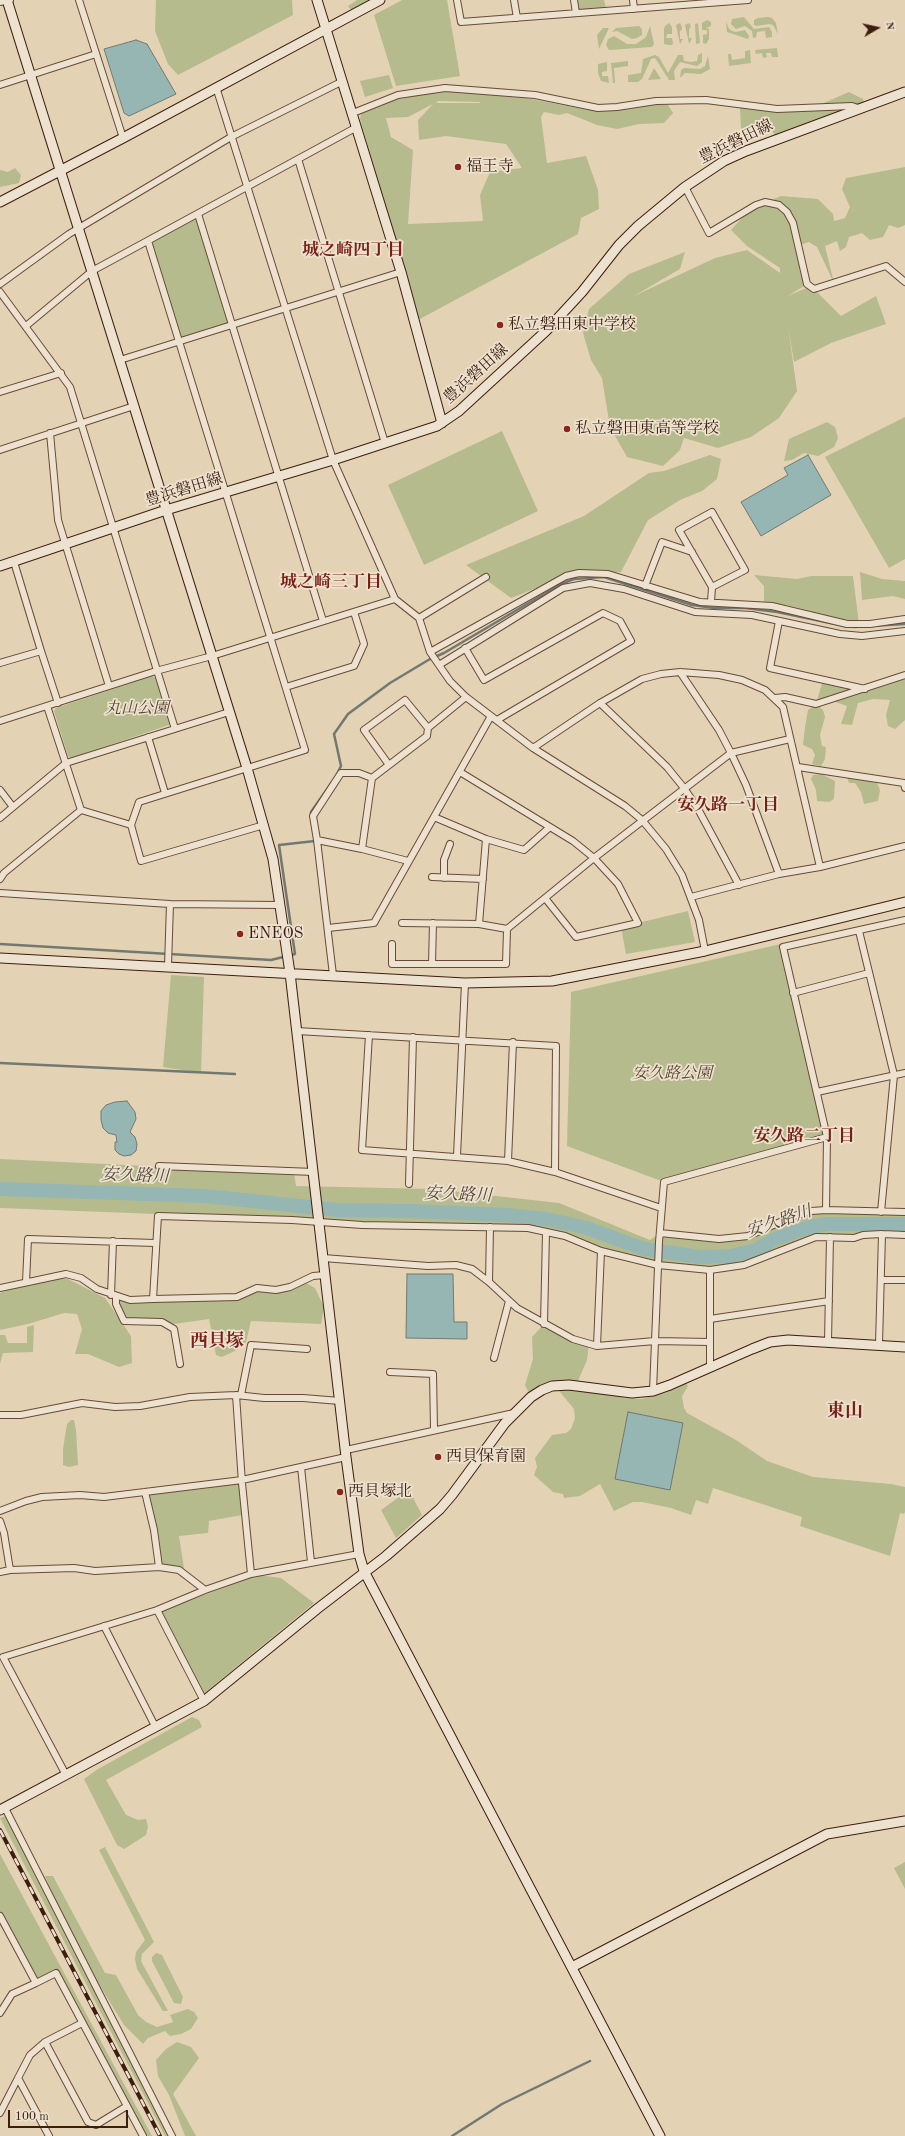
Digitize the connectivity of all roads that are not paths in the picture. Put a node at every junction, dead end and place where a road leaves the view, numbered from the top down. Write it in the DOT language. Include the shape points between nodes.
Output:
graph roads {
  1 [pos="79,0"];
  2 [pos="317,0"];
  3 [pos="380,0"];
  4 [pos="457,0"];
  5 [pos="514,0"];
  6 [pos="574,0"];
  7 [pos="633,0"];
  8 [pos="744,0"];
  9 [pos="748,0"];
  10 [pos="6,1"];
  11 [pos="634,9"];
  12 [pos="576,13"];
  13 [pos="517,18"];
  14 [pos="327,28"];
  15 [pos="96,54"];
  16 [pos="31,75"];
  17 [pos="343,81"];
  18 [pos="0,85"];
  19 [pos="216,87"];
  20 [pos="905,92"];
  21 [pos="858,108"];
  22 [pos="353,113"];
  23 [pos="357,127"];
  24 [pos="231,137"];
  25 [pos="123,138"];
  26 [pos="298,159"];
  27 [pos="62,170"];
  28 [pos="247,187"];
  29 [pos="685,187"];
  30 [pos="0,202"];
  31 [pos="198,214"];
  32 [pos="79,228"];
  33 [pos="148,241"];
  34 [pos="92,271"];
  35 [pos="401,272"];
  36 [pos="905,282"];
  37 [pos="0,284"];
  38 [pos="338,291"];
  39 [pos="0,292"];
  40 [pos="285,307"];
  41 [pos="232,324"];
  42 [pos="26,326"];
  43 [pos="179,341"];
  44 [pos="120,360"];
  45 [pos="61,372"];
  46 [pos="0,392"];
  47 [pos="134,406"];
  48 [pos="442,423"];
  49 [pos="81,424"];
  50 [pos="50,433"];
  51 [pos="385,443"];
  52 [pos="0,450"];
  53 [pos="333,460"];
  54 [pos="278,475"];
  55 [pos="226,493"];
  56 [pos="166,510"];
  57 [pos="114,528"];
  58 [pos="65,544"];
  59 [pos="692,552"];
  60 [pos="14,562"];
  61 [pos="0,566"];
  62 [pos="486,577"];
  63 [pos="628,580"];
  64 [pos="644,586"];
  65 [pos="712,587"];
  66 [pos="624,589"];
  67 [pos="395,599"];
  68 [pos="711,602"];
  69 [pos="354,612"];
  70 [pos="815,617"];
  71 [pos="419,618"];
  72 [pos="905,619"];
  73 [pos="323,621"];
  74 [pos="779,621"];
  75 [pos="812,628"];
  76 [pos="905,631"];
  77 [pos="271,636"];
  78 [pos="465,648"];
  79 [pos="41,651"];
  80 [pos="430,652"];
  81 [pos="212,656"];
  82 [pos="0,663"];
  83 [pos="439,665"];
  84 [pos="156,671"];
  85 [pos="680,672"];
  86 [pos="905,675"];
  87 [pos="109,686"];
  88 [pos="286,687"];
  89 [pos="865,689"];
  90 [pos="466,697"];
  91 [pos="775,698"];
  92 [pos="58,703"];
  93 [pos="600,703"];
  94 [pos="47,706"];
  95 [pos="229,712"];
  96 [pos="494,718"];
  97 [pos="0,721"];
  98 [pos="428,728"];
  99 [pos="175,729"];
  100 [pos="148,737"];
  101 [pos="790,740"];
  102 [pos="533,748"];
  103 [pos="731,753"];
  104 [pos="66,763"];
  105 [pos="389,765"];
  106 [pos="798,767"];
  107 [pos="246,768"];
  108 [pos="460,772"];
  109 [pos="372,778"];
  110 [pos="684,788"];
  111 [pos="905,788"];
  112 [pos="0,790"];
  113 [pos="165,793"];
  114 [pos="13,807"];
  115 [pos="81,810"];
  116 [pos="434,817"];
  117 [pos="0,818"];
  118 [pos="642,820"];
  119 [pos="131,825"];
  120 [pos="264,825"];
  121 [pos="550,827"];
  122 [pos="486,839"];
  123 [pos="317,840"];
  124 [pos="450,844"];
  125 [pos="905,846"];
  126 [pos="362,849"];
  127 [pos="594,858"];
  128 [pos="408,861"];
  129 [pos="820,867"];
  130 [pos="778,874"];
  131 [pos="432,877"];
  132 [pos="444,878"];
  133 [pos="0,879"];
  134 [pos="483,879"];
  135 [pos="739,885"];
  136 [pos="0,893"];
  137 [pos="691,897"];
  138 [pos="545,898"];
  139 [pos="905,902"];
  140 [pos="170,904"];
  141 [pos="279,905"];
  142 [pos="905,920"];
  143 [pos="402,923"];
  144 [pos="433,923"];
  145 [pos="479,924"];
  146 [pos="328,928"];
  147 [pos="507,929"];
  148 [pos="859,931"];
  149 [pos="392,944"];
  150 [pos="705,951"];
  151 [pos="0,958"];
  152 [pos="432,964"];
  153 [pos="168,966"];
  154 [pos="290,973"];
  155 [pos="869,974"];
  156 [pos="333,975"];
  157 [pos="466,983"];
  158 [pos="793,993"];
  159 [pos="297,1031"];
  160 [pos="369,1035"];
  161 [pos="414,1037"];
  162 [pos="462,1040"];
  163 [pos="513,1042"];
  164 [pos="905,1073"];
  165 [pos="894,1075"];
  166 [pos="817,1092"];
  167 [pos="827,1137"];
  168 [pos="411,1153"];
  169 [pos="457,1156"];
  170 [pos="508,1161"];
  171 [pos="159,1166"];
  172 [pos="314,1172"];
  173 [pos="555,1172"];
  174 [pos="409,1184"];
  175 [pos="661,1208"];
  176 [pos="826,1210"];
  177 [pos="882,1212"];
  178 [pos="905,1212"];
  179 [pos="320,1222"];
  180 [pos="490,1227"];
  181 [pos="546,1232"];
  182 [pos="660,1233"];
  183 [pos="882,1234"];
  184 [pos="905,1235"];
  185 [pos="830,1237"];
  186 [pos="113,1241"];
  187 [pos="155,1243"];
  188 [pos="601,1251"];
  189 [pos="323,1258"];
  190 [pos="658,1265"];
  191 [pos="710,1270"];
  192 [pos="325,1275"];
  193 [pos="881,1280"];
  194 [pos="905,1280"];
  195 [pos="26,1282"];
  196 [pos="488,1282"];
  197 [pos="0,1288"];
  198 [pos="114,1296"];
  199 [pos="153,1300"];
  200 [pos="510,1301"];
  201 [pos="829,1301"];
  202 [pos="710,1319"];
  203 [pos="544,1324"];
  204 [pos="655,1341"];
  205 [pos="710,1342"];
  206 [pos="828,1342"];
  207 [pos="879,1344"];
  208 [pos="597,1346"];
  209 [pos="905,1347"];
  210 [pos="307,1349"];
  211 [pos="494,1358"];
  212 [pos="180,1364"];
  213 [pos="710,1366"];
  214 [pos="390,1372"];
  215 [pos="652,1391"];
  216 [pos="238,1395"];
  217 [pos="340,1401"];
  218 [pos="514,1413"];
  219 [pos="0,1415"];
  220 [pos="434,1429"];
  221 [pos="346,1453"];
  222 [pos="301,1467"];
  223 [pos="242,1480"];
  224 [pos="145,1492"];
  225 [pos="0,1512"];
  226 [pos="0,1521"];
  227 [pos="359,1554"];
  228 [pos="311,1562"];
  229 [pos="158,1567"];
  230 [pos="10,1570"];
  231 [pos="364,1571"];
  232 [pos="0,1572"];
  233 [pos="251,1574"];
  234 [pos="205,1590"];
  235 [pos="157,1610"];
  236 [pos="104,1626"];
  237 [pos="204,1701"];
  238 [pos="155,1726"];
  239 [pos="66,1775"];
  240 [pos="2,1809"];
  241 [pos="905,1821"];
  242 [pos="0,1916"];
  243 [pos="572,1967"];
  244 [pos="36,1983"];
  245 [pos="0,2013"];
  246 [pos="82,2023"];
  247 [pos="45,2042"];
  248 [pos="18,2078"];
  249 [pos="127,2106"];
  250 [pos="0,2111"];
  251 [pos="49,2136"];
  252 [pos="143,2136"];
  253 [pos="172,2136"];
  254 [pos="660,2136"];
  1 -- 15 [label="street"];
  2 -- 14 [label="street"];
  3 -- 14 [label="street"];
  4 -- 13 [label="street" via="461,22"];
  5 -- 13 [label="street"];
  6 -- 12 [label="street"];
  7 -- 11 [label="street"];
  8 -- 9 [label="street"];
  8 -- 11 [label="street"];
  10 -- 16 [label="street"];
  11 -- 12 [label="street"];
  12 -- 13 [label="street"];
  14 -- 17 [label="street"];
  14 -- 19 [label="street"];
  15 -- 16 [label="street"];
  15 -- 25 [label="street"];
  16 -- 18 [label="street"];
  16 -- 27 [label="street"];
  17 -- 22 [label="street"];
  17 -- 24 [label="street"];
  19 -- 24 [label="street"];
  19 -- 25 [label="street"];
  20 -- 21 [label="street, 豊浜磐田線"];
  21 -- 22 [label="street" via="845,106 777,109 706,100 656,101 598,108 535,95 450,88 398,95"];
  21 -- 29 [label="street, 豊浜磐田線" via="724,161"];
  22 -- 23 [label="street"];
  23 -- 26 [label="street"];
  23 -- 35 [label="street"];
  24 -- 28 [label="street"];
  24 -- 32 [label="street"];
  25 -- 27 [label="street"];
  26 -- 28 [label="street"];
  26 -- 38 [label="street"];
  27 -- 30 [label="street"];
  27 -- 32 [label="street"];
  28 -- 31 [label="street"];
  28 -- 40 [label="street"];
  29 -- 36 [label="street" via="710,233 756,205 765,202 779,205 793,223 807,284 814,289 886,266"];
  29 -- 48 [label="street, 豊浜磐田線" via="619,245 546,332 459,411"];
  31 -- 33 [label="street"];
  31 -- 41 [label="street"];
  32 -- 34 [label="street"];
  32 -- 37 [label="street"];
  33 -- 34 [label="street"];
  33 -- 43 [label="street"];
  34 -- 42 [label="street"];
  34 -- 44 [label="street"];
  35 -- 38 [label="street"];
  35 -- 48 [label="street"];
  38 -- 40 [label="street"];
  38 -- 51 [label="street"];
  39 -- 42 [label="street"];
  40 -- 41 [label="street"];
  40 -- 53 [label="street"];
  41 -- 43 [label="street"];
  41 -- 54 [label="street"];
  42 -- 45 [label="street"];
  43 -- 44 [label="street"];
  43 -- 55 [label="street"];
  44 -- 47 [label="street"];
  45 -- 46 [label="street"];
  45 -- 49 [label="street" via="70,386"];
  47 -- 49 [label="street"];
  47 -- 56 [label="street"];
  48 -- 51 [label="street, 豊浜磐田線"];
  49 -- 50 [label="street"];
  49 -- 57 [label="street"];
  50 -- 52 [label="street"];
  50 -- 58 [label="street" via="58,520"];
  51 -- 53 [label="street, 豊浜磐田線"];
  53 -- 54 [label="street, 豊浜磐田線"];
  53 -- 67 [label="street"];
  54 -- 55 [label="street, 豊浜磐田線"];
  54 -- 73 [label="street"];
  55 -- 56 [label="street, 豊浜磐田線"];
  55 -- 77 [label="street"];
  56 -- 57 [label="street, 豊浜磐田線"];
  56 -- 81 [label="street"];
  57 -- 58 [label="street, 豊浜磐田線"];
  57 -- 84 [label="street"];
  58 -- 60 [label="street, 豊浜磐田線"];
  58 -- 87 [label="street"];
  59 -- 64 [label="street" via="662,542"];
  59 -- 65 [label="street"];
  59 -- 65 [label="street" via="679,530 712,512 745,570"];
  60 -- 61 [label="street, 豊浜磐田線"];
  60 -- 79 [label="street"];
  62 -- 71 [label="street"];
  63 -- 64 [label="street"];
  63 -- 66 [label="street"];
  63 -- 80 [label="street" via="594,572 566,576"];
  64 -- 68 [label="street" via="682,598"];
  65 -- 68 [label="street"];
  66 -- 74 [label="street" via="694,612 752,615"];
  66 -- 78 [label="street" via="590,583 563,588"];
  67 -- 69 [label="street"];
  67 -- 71 [label="street"];
  68 -- 70 [label="street" via="772,606"];
  69 -- 73 [label="street"];
  69 -- 88 [label="street" via="364,644 354,666"];
  70 -- 72 [label="street" via="846,624 870,624"];
  70 -- 75 [label="street"];
  71 -- 80 [label="street"];
  73 -- 77 [label="street"];
  74 -- 75 [label="street"];
  74 -- 89 [label="street" via="770,668"];
  75 -- 76 [label="street" via="862,636"];
  77 -- 81 [label="street"];
  77 -- 88 [label="street"];
  78 -- 83 [label="street"];
  78 -- 96 [label="street" via="484,680 603,613 620,621 631,641"];
  79 -- 82 [label="street"];
  79 -- 92 [label="street"];
  80 -- 83 [label="street"];
  81 -- 84 [label="street"];
  81 -- 95 [label="street"];
  83 -- 90 [label="street"];
  84 -- 87 [label="street"];
  84 -- 99 [label="street"];
  85 -- 91 [label="street" via="742,680 765,690"];
  85 -- 93 [label="street" via="642,679"];
  85 -- 103 [label="street" via="720,730"];
  86 -- 89 [label="street"];
  87 -- 92 [label="street"];
  88 -- 107 [label="street" via="305,750"];
  89 -- 91 [label="street" via="816,704"];
  90 -- 96 [label="street"];
  90 -- 98 [label="street"];
  91 -- 101 [label="street" via="783,706"];
  92 -- 94 [label="street"];
  93 -- 102 [label="street"];
  93 -- 110 [label="street" via="667,767"];
  94 -- 97 [label="street"];
  94 -- 104 [label="street"];
  95 -- 99 [label="street"];
  95 -- 107 [label="street"];
  96 -- 102 [label="street"];
  96 -- 108 [label="street"];
  98 -- 105 [label="street" via="427,736"];
  98 -- 105 [label="street" via="405,700 364,730"];
  99 -- 100 [label="street"];
  100 -- 104 [label="street"];
  100 -- 113 [label="street"];
  101 -- 103 [label="street"];
  101 -- 106 [label="street"];
  102 -- 118 [label="street" via="626,806"];
  103 -- 110 [label="street"];
  103 -- 130 [label="street" via="746,785"];
  104 -- 114 [label="street"];
  104 -- 115 [label="street"];
  105 -- 109 [label="street"];
  106 -- 111 [label="street" via="904,783"];
  106 -- 129 [label="street"];
  107 -- 113 [label="street"];
  107 -- 120 [label="street"];
  108 -- 116 [label="street"];
  108 -- 121 [label="street"];
  109 -- 123 [label="street" via="359,773 341,772 313,816"];
  109 -- 126 [label="street"];
  110 -- 118 [label="street"];
  110 -- 135 [label="street"];
  112 -- 114 [label="street"];
  113 -- 119 [label="street" via="139,802"];
  114 -- 117 [label="street"];
  115 -- 119 [label="street"];
  115 -- 133 [label="street"];
  116 -- 122 [label="street"];
  116 -- 128 [label="street"];
  118 -- 127 [label="street"];
  118 -- 137 [label="street" via="666,849 682,875"];
  119 -- 120 [label="street" via="141,861"];
  120 -- 141 [label="street" via="273,859"];
  121 -- 122 [label="street" via="524,850"];
  121 -- 127 [label="street"];
  122 -- 134 [label="street"];
  123 -- 126 [label="street"];
  123 -- 146 [label="street"];
  124 -- 132 [label="street" via="444,860"];
  125 -- 129 [label="street"];
  126 -- 128 [label="street"];
  127 -- 138 [label="street"];
  127 -- 138 [label="street" via="618,884 638,923 576,937"];
  128 -- 146 [label="street" via="374,923"];
  129 -- 130 [label="street"];
  130 -- 135 [label="street"];
  131 -- 132 [label="street"];
  132 -- 134 [label="street"];
  134 -- 145 [label="street"];
  135 -- 137 [label="street"];
  136 -- 140 [label="street"];
  137 -- 150 [label="street"];
  138 -- 147 [label="street"];
  139 -- 150 [label="street"];
  140 -- 141 [label="street"];
  140 -- 153 [label="street"];
  141 -- 154 [label="street"];
  142 -- 148 [label="street"];
  143 -- 144 [label="street"];
  144 -- 145 [label="street"];
  144 -- 152 [label="street"];
  145 -- 147 [label="street"];
  146 -- 156 [label="street"];
  147 -- 152 [label="street" via="506,964"];
  148 -- 155 [label="street"];
  148 -- 158 [label="street" via="783,947"];
  149 -- 152 [label="street" via="392,964"];
  150 -- 157 [label="street" via="552,981"];
  151 -- 153 [label="street"];
  153 -- 154 [label="street"];
  154 -- 156 [label="street"];
  154 -- 159 [label="street"];
  155 -- 158 [label="street"];
  155 -- 165 [label="street"];
  156 -- 157 [label="street"];
  157 -- 162 [label="street"];
  158 -- 166 [label="street"];
  159 -- 160 [label="street"];
  159 -- 172 [label="street"];
  160 -- 161 [label="street"];
  160 -- 168 [label="street" via="362,1150"];
  161 -- 162 [label="street"];
  161 -- 168 [label="street"];
  162 -- 163 [label="street"];
  162 -- 169 [label="street"];
  163 -- 170 [label="street"];
  163 -- 173 [label="street" via="556,1046"];
  164 -- 165 [label="street"];
  165 -- 166 [label="street"];
  165 -- 177 [label="street"];
  166 -- 167 [label="street"];
  167 -- 175 [label="street" via="664,1182"];
  167 -- 176 [label="street"];
  168 -- 169 [label="street"];
  168 -- 174 [label="street"];
  169 -- 170 [label="street"];
  170 -- 173 [label="street"];
  171 -- 172 [label="street"];
  172 -- 179 [label="street"];
  173 -- 175 [label="street"];
  175 -- 182 [label="street"];
  176 -- 177 [label="street"];
  176 -- 182 [label="street" via="794,1216 748,1236 719,1239"];
  177 -- 178 [label="street"];
  179 -- 180 [label="street"];
  179 -- 187 [label="street" via="158,1216"];
  179 -- 189 [label="street"];
  180 -- 181 [label="street" via="528,1228"];
  180 -- 196 [label="street"];
  181 -- 188 [label="street" via="565,1236"];
  181 -- 203 [label="street"];
  182 -- 190 [label="street"];
  183 -- 184 [label="street"];
  183 -- 185 [label="street" via="863,1234 854,1238"];
  183 -- 193 [label="street"];
  185 -- 191 [label="street" via="816,1237 744,1265"];
  185 -- 201 [label="street"];
  186 -- 187 [label="street"];
  186 -- 195 [label="street" via="28,1239"];
  186 -- 198 [label="street"];
  187 -- 199 [label="street"];
  188 -- 190 [label="street"];
  188 -- 208 [label="street"];
  189 -- 192 [label="street"];
  189 -- 196 [label="street" via="428,1266 456,1265 472,1269"];
  190 -- 191 [label="street"];
  190 -- 204 [label="street"];
  191 -- 202 [label="street"];
  192 -- 199 [label="street" via="313,1276 290,1287 276,1290 257,1288 237,1297"];
  192 -- 217 [label="street"];
  193 -- 194 [label="street"];
  193 -- 207 [label="street"];
  195 -- 197 [label="street"];
  195 -- 198 [label="street" via="66,1274 81,1278"];
  196 -- 200 [label="street"];
  198 -- 199 [label="street" via="130,1300"];
  198 -- 212 [label="street" via="124,1321 162,1322 174,1329"];
  200 -- 203 [label="street"];
  200 -- 211 [label="street"];
  201 -- 202 [label="street"];
  201 -- 206 [label="street"];
  202 -- 205 [label="street"];
  203 -- 208 [label="street" via="573,1339"];
  204 -- 205 [label="street"];
  204 -- 208 [label="street"];
  204 -- 215 [label="street"];
  205 -- 213 [label="street"];
  206 -- 207 [label="street"];
  206 -- 213 [label="street" via="770,1342"];
  207 -- 209 [label="street"];
  210 -- 216 [label="street" via="251,1345"];
  213 -- 215 [label="street"];
  214 -- 220 [label="street" via="433,1374"];
  215 -- 218 [label="street" via="632,1393 569,1385 555,1386 531,1397"];
  216 -- 217 [label="street"];
  216 -- 219 [label="street" via="190,1397 140,1406 115,1407 82,1403 21,1415"];
  216 -- 223 [label="street"];
  217 -- 221 [label="street"];
  218 -- 220 [label="street"];
  218 -- 231 [label="street" via="440,1509 386,1556"];
  220 -- 221 [label="street"];
  221 -- 222 [label="street"];
  221 -- 227 [label="street"];
  222 -- 223 [label="street"];
  222 -- 228 [label="street"];
  223 -- 224 [label="street"];
  223 -- 233 [label="street"];
  224 -- 225 [label="street" via="104,1497 42,1497"];
  224 -- 229 [label="street" via="154,1530"];
  226 -- 230 [label="street"];
  227 -- 228 [label="street"];
  227 -- 231 [label="street"];
  228 -- 233 [label="street"];
  229 -- 230 [label="street" via="94,1571 74,1568"];
  229 -- 234 [label="street" via="180,1570"];
  230 -- 232 [label="street"];
  231 -- 237 [label="street"];
  231 -- 243 [label="street"];
  233 -- 234 [label="street"];
  234 -- 235 [label="street"];
  235 -- 236 [label="street"];
  235 -- 237 [label="street"];
  236 -- 238 [label="street"];
  236 -- 239 [label="street" via="3,1657"];
  237 -- 238 [label="street"];
  238 -- 239 [label="street"];
  239 -- 240 [label="street"];
  240 -- 253 [label="street"];
  241 -- 243 [label="street" via="827,1834"];
  242 -- 244 [label="street"];
  243 -- 254 [label="street"];
  244 -- 245 [label="street" via="12,1994"];
  244 -- 246 [label="street" via="56,1973"];
  246 -- 247 [label="street"];
  246 -- 249 [label="street"];
  247 -- 248 [label="street" via="30,2056"];
  247 -- 249 [label="street" via="88,2122 96,2125"];
  248 -- 250 [label="street"];
  248 -- 251 [label="street"];
  249 -- 252 [label="street"];
}
